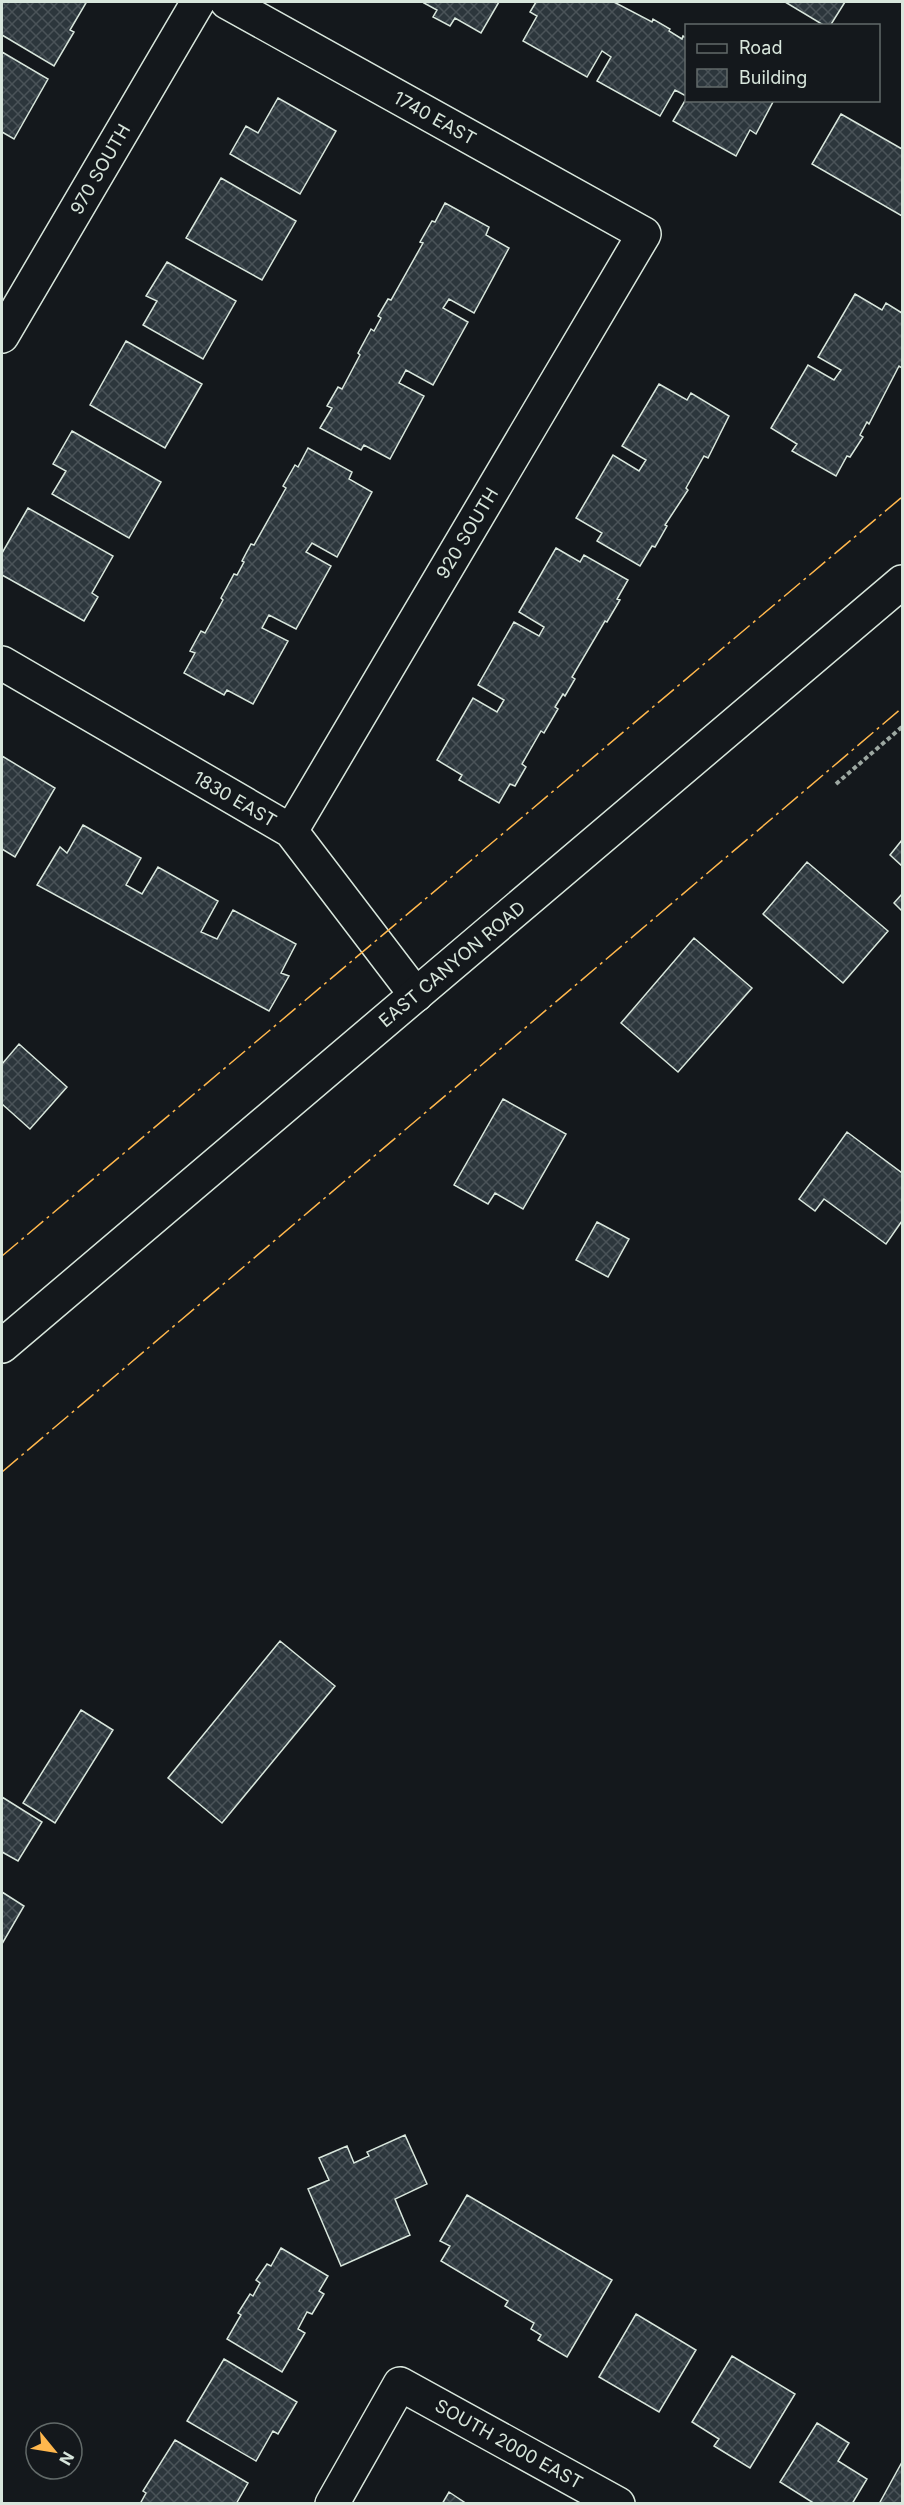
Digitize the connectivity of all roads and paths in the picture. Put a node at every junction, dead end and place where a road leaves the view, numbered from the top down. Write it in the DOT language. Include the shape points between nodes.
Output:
graph roads {
  1 [pos="198,2"];
  2 [pos="227,2"];
  3 [pos="644,234"];
  4 [pos="2,336"];
  5 [pos="903,582"];
  6 [pos="2,663"];
  7 [pos="903,727"];
  8 [pos="836,784"];
  9 [pos="291,831"];
  10 [pos="416,995"];
  11 [pos="2,1346"];
  12 [pos="332,2504"];
  13 [pos="618,2504"];
  1 -- 4 [label="street, 970 SOUTH"];
  2 -- 3 [label="street, 1740 EAST"];
  3 -- 9 [label="street, 920 SOUTH"];
  5 -- 10 [label="street, EAST CANYON ROAD"];
  6 -- 9 [label="street, 1830 EAST"];
  7 -- 8 [label="path"];
  9 -- 10 [label="street, 1830 EAST"];
  10 -- 11 [label="street, EAST CANYON ROAD"];
  12 -- 13 [label="street, SOUTH 2000 EAST" via="400,2384"];
}
